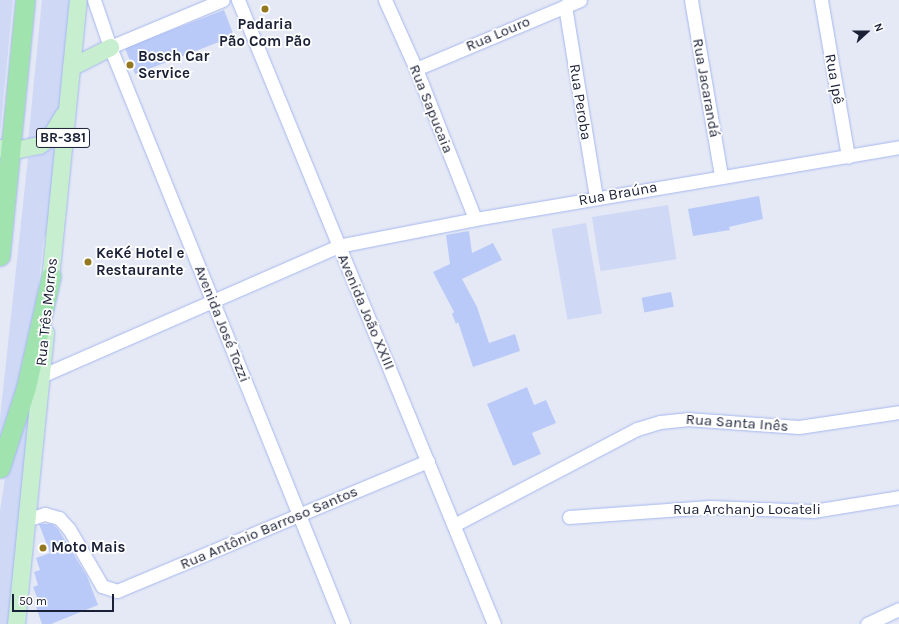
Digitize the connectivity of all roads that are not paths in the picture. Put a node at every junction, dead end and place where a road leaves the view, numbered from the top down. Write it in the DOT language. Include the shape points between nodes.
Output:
graph roads {
  1 [pos="25,0"];
  2 [pos="78,0"];
  3 [pos="94,0"];
  4 [pos="222,0"];
  5 [pos="238,0"];
  6 [pos="385,0"];
  7 [pos="580,0"];
  8 [pos="691,0"];
  9 [pos="821,0"];
  10 [pos="564,6"];
  11 [pos="110,47"];
  12 [pos="71,67"];
  13 [pos="416,69"];
  14 [pos="66,108"];
  15 [pos="899,147"];
  16 [pos="5,150"];
  17 [pos="848,157"];
  18 [pos="721,176"];
  19 [pos="596,198"];
  20 [pos="475,219"];
  21 [pos="338,246"];
  22 [pos="0,256"];
  23 [pos="51,276"];
  24 [pos="214,302"];
  25 [pos="41,376"];
  26 [pos="899,412"];
  27 [pos="428,461"];
  28 [pos="0,468"];
  29 [pos="899,497"];
  30 [pos="299,515"];
  31 [pos="570,517"];
  32 [pos="26,520"];
  33 [pos="454,525"];
  34 [pos="899,609"];
  35 [pos="16,624"];
  36 [pos="343,624"];
  37 [pos="494,624"];
  38 [pos="867,624"];
  1 -- 16 [label="highway"];
  2 -- 12 [label="main road, Rua Três Morros / BR-381"];
  3 -- 11 [label="street, Avenida José Tozzi"];
  4 -- 11 [label="street"];
  5 -- 21 [label="street, Avenida João XXIII"];
  6 -- 13 [label="street, Rua Sapucaia"];
  7 -- 10 [label="street, Rua Louro"];
  8 -- 18 [label="street, Rua Jacarandá"];
  9 -- 17 [label="street, Rua Ipê"];
  10 -- 13 [label="street, Rua Louro"];
  10 -- 19 [label="street, Rua Peroba"];
  11 -- 12 [label="main road"];
  11 -- 24 [label="street, Avenida José Tozzi"];
  12 -- 14 [label="main road, Rua Três Morros / BR-381"];
  13 -- 20 [label="street, Rua Sapucaia"];
  14 -- 16 [label="main road" via="50,137 35,147"];
  14 -- 23 [label="main road, Rua Três Morros / BR-381"];
  15 -- 17 [label="street, Rua Braúna"];
  16 -- 22 [label="highway"];
  17 -- 18 [label="street, Rua Braúna"];
  18 -- 19 [label="street, Rua Braúna"];
  19 -- 20 [label="street, Rua Braúna"];
  20 -- 21 [label="street, Rua Braúna"];
  21 -- 24 [label="street, Rua Braúna"];
  21 -- 27 [label="street, Avenida João XXIII"];
  23 -- 25 [label="main road, Rua Três Morros / BR-381"];
  23 -- 28 [label="highway" via="26,387"];
  24 -- 25 [label="street, Rua Braúna"];
  24 -- 30 [label="street, Avenida José Tozzi"];
  25 -- 32 [label="main road, Rua Três Morros / BR-381"];
  26 -- 33 [label="street, Rua Santa Inês" via="799,427 687,419 660,422 637,429"];
  27 -- 30 [label="street, Rua Antônio Barroso Santos"];
  27 -- 33 [label="street, Avenida João XXIII"];
  29 -- 31 [label="street, Rua Archanjo Locateli" via="813,511 710,507"];
  30 -- 32 [label="street, Rua Antônio Barroso Santos" via="128,587 109,590 96,577 69,529 59,518 45,514"];
  30 -- 36 [label="street, Avenida José Tozzi"];
  32 -- 35 [label="main road, Rua Três Morros / BR-381"];
  33 -- 37 [label="street, Avenida João XXIII"];
  34 -- 38 [label="street"];
}
